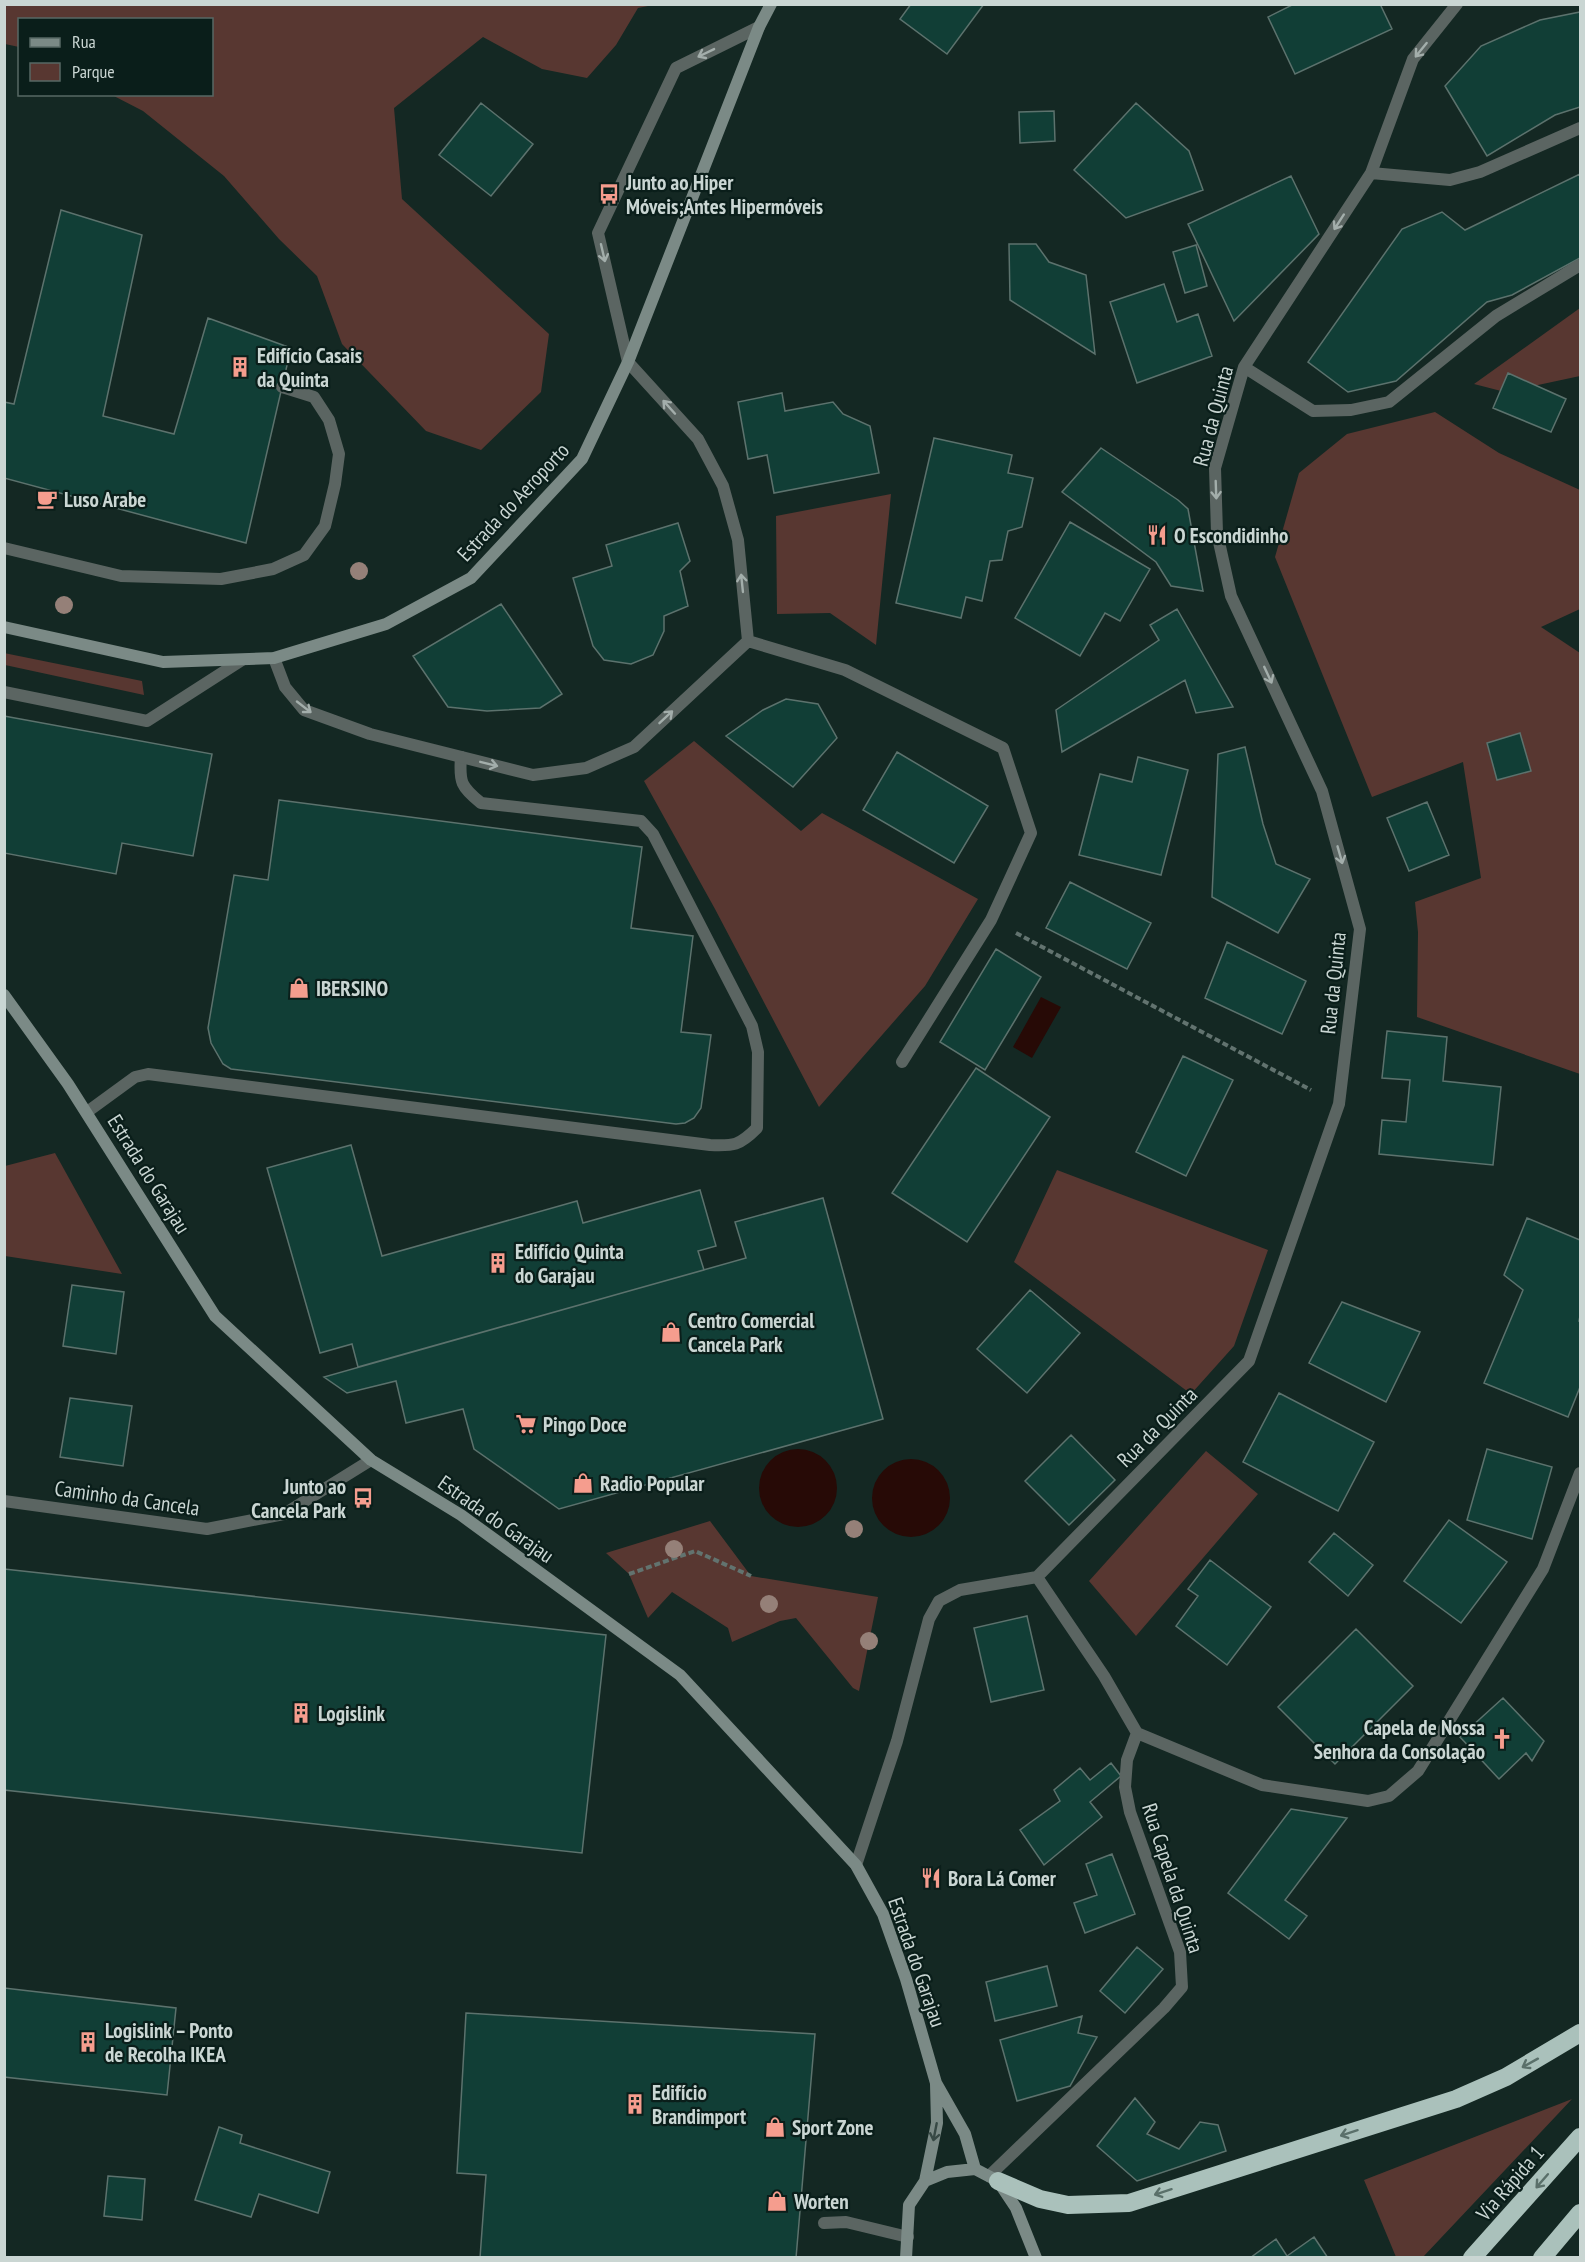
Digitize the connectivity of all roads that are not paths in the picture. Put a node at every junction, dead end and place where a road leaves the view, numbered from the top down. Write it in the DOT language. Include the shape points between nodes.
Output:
graph roads {
  1 [pos="771,4"];
  2 [pos="1457,4"];
  3 [pos="759,27"];
  4 [pos="1581,128"];
  5 [pos="1371,173"];
  6 [pos="1581,265"];
  7 [pos="628,362"];
  8 [pos="1244,368"];
  9 [pos="282,387"];
  10 [pos="4,548"];
  11 [pos="4,627"];
  12 [pos="748,641"];
  13 [pos="274,658"];
  14 [pos="242,660"];
  15 [pos="4,692"];
  16 [pos="461,757"];
  17 [pos="4,995"];
  18 [pos="902,1062"];
  19 [pos="87,1112"];
  20 [pos="371,1460"];
  21 [pos="1581,1473"];
  22 [pos="4,1501"];
  23 [pos="1037,1577"];
  24 [pos="1137,1733"];
  25 [pos="856,1864"];
  26 [pos="1581,2033"];
  27 [pos="936,2083"];
  28 [pos="1581,2137"];
  29 [pos="975,2169"];
  30 [pos="993,2178"];
  31 [pos="925,2181"];
  32 [pos="1581,2213"];
  33 [pos="824,2223"];
  34 [pos="908,2237"];
  35 [pos="906,2258"];
  36 [pos="1036,2258"];
  37 [pos="1472,2258"];
  38 [pos="1542,2258"];
  1 -- 3 [label="street, Estrada do Aeroporto"];
  2 -- 5 [label="street, Rua da Quinta, one-way" via="1413,59"];
  3 -- 7 [label="street, Estrada do Aeroporto"];
  3 -- 7 [label="street, one-way" via="676,68 598,233"];
  4 -- 5 [label="street" via="1480,172 1450,180"];
  5 -- 8 [label="street, Rua da Quinta, one-way"];
  6 -- 8 [label="street" via="1496,316 1389,402 1351,410 1313,411"];
  12 -- 7 [label="street, one-way" via="738,540 723,486 698,439"];
  7 -- 13 [label="street, Estrada do Aeroporto" via="582,459 471,578 386,624"];
  8 -- 23 [label="street, Rua da Quinta, one-way" via="1215,468 1217,534 1231,596 1322,791 1360,929 1339,1104 1249,1361"];
  9 -- 10 [label="street" via="314,398 329,420 339,454 325,526 304,555 273,569 221,579 121,576"];
  11 -- 14 [label="street, Estrada do Aeroporto" via="163,662"];
  16 -- 12 [label="street, one-way" via="533,776 586,768 634,747"];
  12 -- 18 [label="street" via="845,670 1003,748 1031,833 991,920"];
  13 -- 14 [label="street, Estrada do Aeroporto"];
  13 -- 16 [label="street, one-way" via="285,687 304,710 370,734"];
  14 -- 15 [label="street" via="147,721"];
  16 -- 19 [label="street" via="463,786 481,803 641,821 653,834 752,1026 758,1052 757,1128 744,1141 732,1146 710,1145 148,1074 135,1077"];
  17 -- 19 [label="street, Estrada do Garajau"];
  19 -- 20 [label="street, Estrada do Garajau" via="215,1316"];
  20 -- 22 [label="street, Caminho da Cancela" via="284,1514 207,1529"];
  20 -- 25 [label="street, Estrada do Garajau" via="461,1515 680,1675"];
  21 -- 24 [label="street" via="1543,1569 1418,1771 1389,1796 1368,1801 1262,1785"];
  23 -- 24 [label="street"];
  23 -- 25 [label="street" via="960,1590 939,1601 929,1619 897,1741"];
  24 -- 30 [label="street, Rua Capela da Quinta" via="1127,1760 1125,1787 1130,1812 1180,1952 1182,1987"];
  25 -- 27 [label="street, Estrada do Garajau" via="883,1914"];
  26 -- 30 [label="highway, one-way" via="1506,2077 1456,2099 1129,2203 1068,2205 1041,2199"];
  27 -- 29 [label="street, Estrada do Garajau" via="965,2134"];
  27 -- 31 [label="street, Estrada do Garajau, one-way" via="937,2123"];
  28 -- 37 [label="highway, Via Rápida 1, one-way"];
  29 -- 30 [label="street"];
  29 -- 31 [label="street" via="947,2172"];
  30 -- 36 [label="street" via="1016,2208"];
  31 -- 34 [label="street, Estrada do Garajau" via="909,2205"];
  32 -- 38 [label="highway"];
  33 -- 34 [label="street" via="846,2222"];
  34 -- 35 [label="street, Estrada do Garajau"];
}
